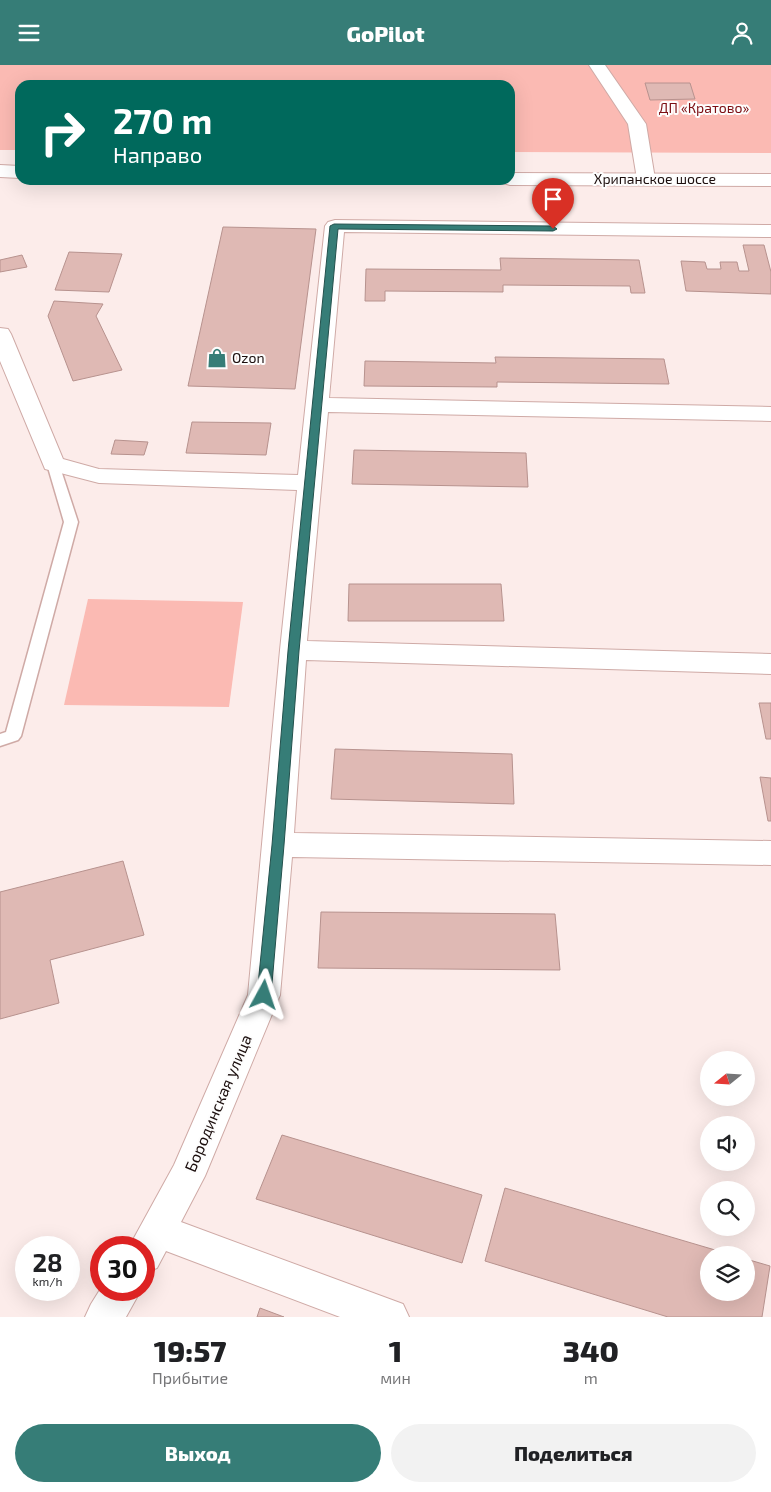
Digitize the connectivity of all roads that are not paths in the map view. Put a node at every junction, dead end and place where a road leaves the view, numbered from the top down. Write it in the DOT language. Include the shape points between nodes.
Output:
graph roads {
  1 [pos="597,65"];
  2 [pos="0,171"];
  3 [pos="15,172"];
  4 [pos="515,179"];
  5 [pos="646,179"];
  6 [pos="771,180"];
  7 [pos="771,231"];
  8 [pos="0,334"];
  9 [pos="317,405"];
  10 [pos="771,414"];
  11 [pos="53,465"];
  12 [pos="310,483"];
  13 [pos="293,651"];
  14 [pos="771,664"];
  15 [pos="0,740"];
  16 [pos="278,845"];
  17 [pos="771,853"];
  18 [pos="155,1236"];
  19 [pos="155,1244"];
  20 [pos="115,1301"];
  21 [pos="104,1317"];
  22 [pos="390,1317"];
  1 -- 5 [label="street" via="637,124"];
  2 -- 3 [label="street"];
  4 -- 5 [label="street, Хрипанское шоссе"];
  5 -- 6 [label="street, Хрипанское шоссе"];
  7 -- 9 [label="street, Бородинская улица" via="334,226"];
  8 -- 11 [label="street"];
  9 -- 10 [label="street"];
  9 -- 12 [label="street, Бородинская улица"];
  11 -- 12 [label="street" via="99,476"];
  11 -- 15 [label="lane" via="71,522 13,736"];
  12 -- 13 [label="street, Бородинская улица"];
  13 -- 14 [label="street"];
  13 -- 16 [label="street, Бородинская улица"];
  16 -- 17 [label="street"];
  16 -- 18 [label="street, Бородинская улица" via="264,995 187,1176"];
  19 -- 22 [label="street"];
  20 -- 21 [label="street"];
}
